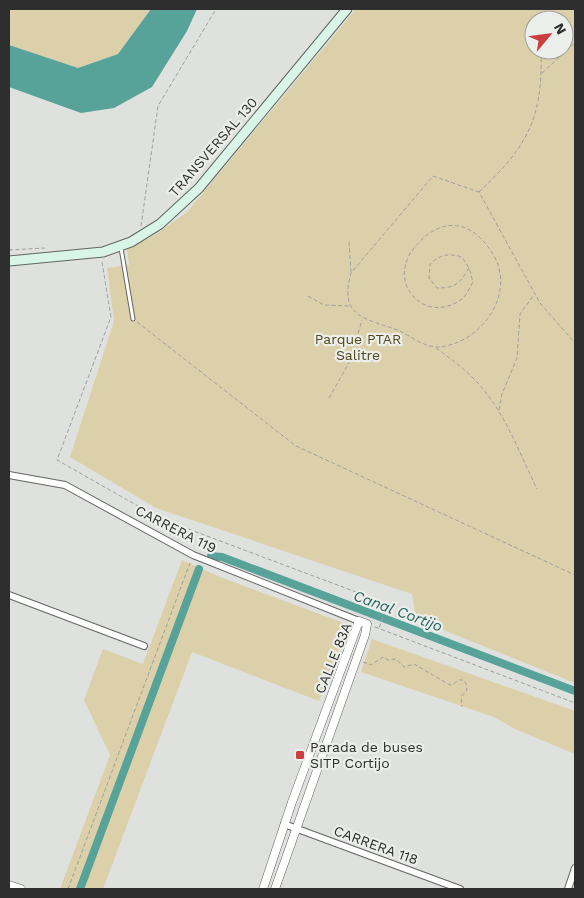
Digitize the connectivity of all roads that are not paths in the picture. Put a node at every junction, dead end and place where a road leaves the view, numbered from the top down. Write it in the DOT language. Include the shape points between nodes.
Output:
graph roads {
  1 [pos="347,9"];
  2 [pos="121,246"];
  3 [pos="9,261"];
  4 [pos="132,319"];
  5 [pos="9,475"];
  6 [pos="9,595"];
  7 [pos="359,621"];
  8 [pos="144,646"];
  9 [pos="284,824"];
  10 [pos="295,828"];
  11 [pos="575,868"];
  12 [pos="9,885"];
  13 [pos="21,889"];
  14 [pos="263,889"];
  15 [pos="275,889"];
  16 [pos="460,889"];
  17 [pos="568,889"];
  1 -- 2 [label="main road, TRANSVERSAL 130" via="200,188 160,224"];
  2 -- 3 [label="main road, TRANSVERSAL 130" via="100,252"];
  2 -- 4 [label="lane"];
  5 -- 7 [label="street, CARRERA 119" via="65,485 193,555"];
  6 -- 8 [label="street"];
  7 -- 9 [label="street, CALLE 83A"];
  7 -- 10 [label="street, CALLE 83A" via="367,624 357,659"];
  9 -- 10 [label="street, CARRERA 118"];
  9 -- 14 [label="street, CALLE 83A"];
  10 -- 15 [label="street, CALLE 83A"];
  10 -- 16 [label="street, CARRERA 118"];
  11 -- 17 [label="street"];
  12 -- 13 [label="street"];
}
